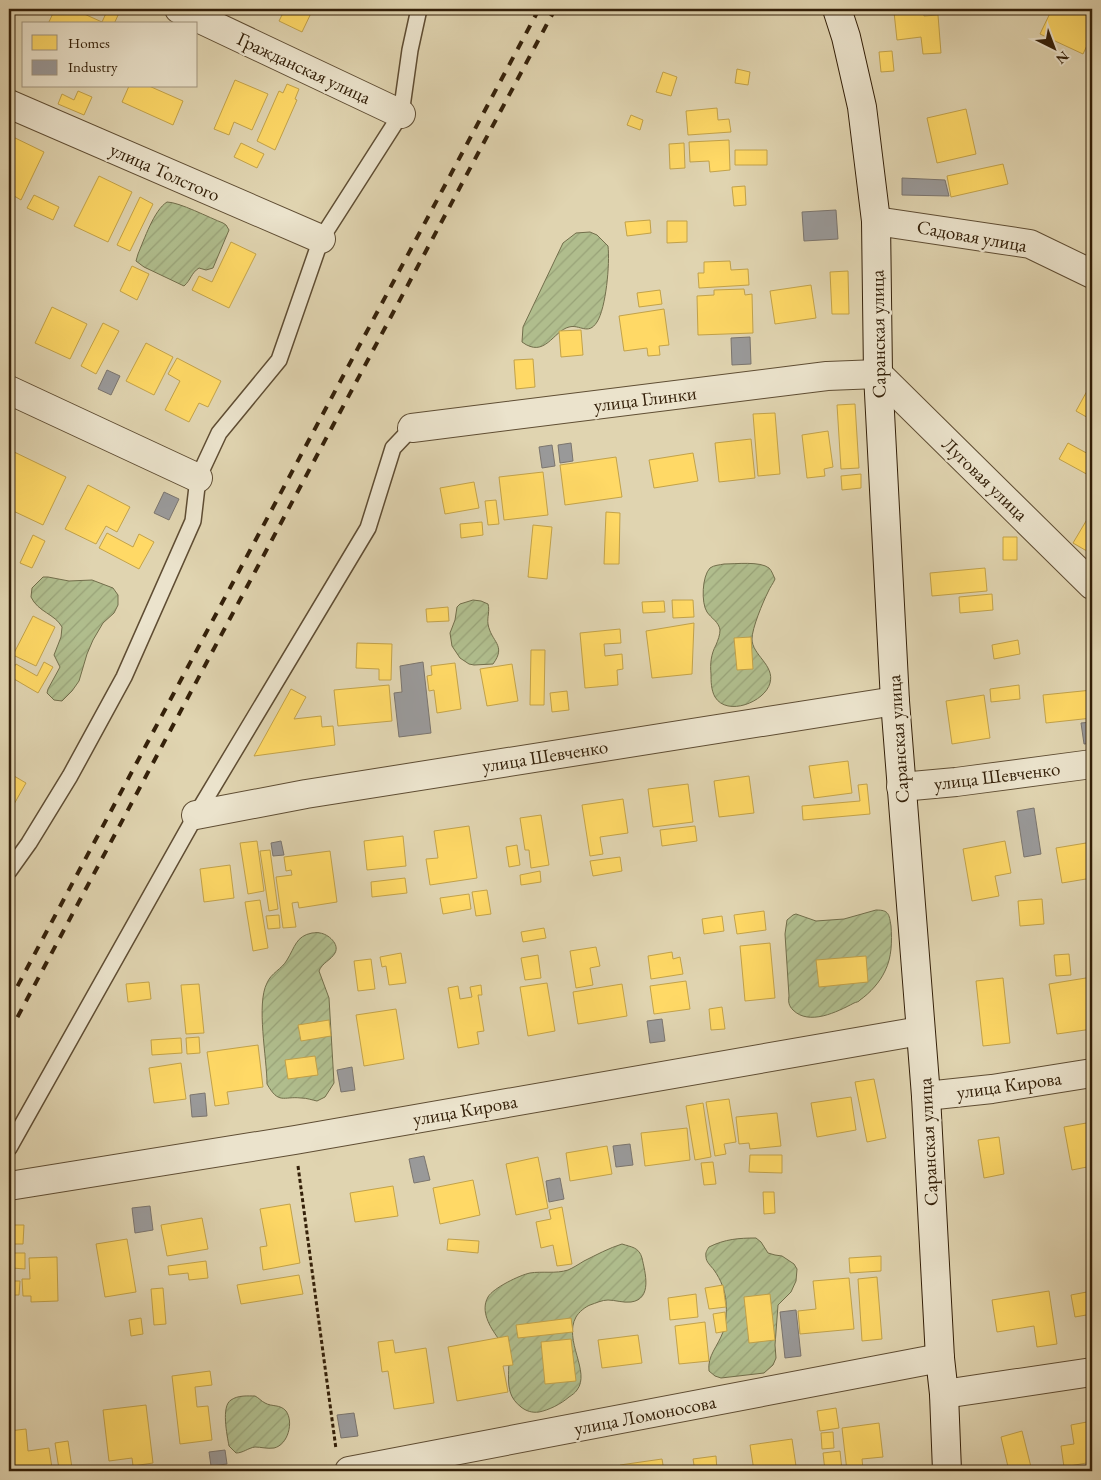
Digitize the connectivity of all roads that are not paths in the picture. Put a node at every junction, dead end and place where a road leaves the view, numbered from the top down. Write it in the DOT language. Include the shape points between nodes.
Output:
graph roads {
  1 [pos="179,9"];
  2 [pos="419,9"];
  3 [pos="837,9"];
  4 [pos="9,104"];
  5 [pos="401,114"];
  6 [pos="876,221"];
  7 [pos="321,240"];
  8 [pos="1092,274"];
  9 [pos="878,374"];
  10 [pos="9,390"];
  11 [pos="412,428"];
  12 [pos="198,478"];
  13 [pos="1092,585"];
  14 [pos="895,701"];
  15 [pos="1092,764"];
  16 [pos="901,787"];
  17 [pos="196,815"];
  18 [pos="9,871"];
  19 [pos="920,1031"];
  20 [pos="1092,1074"];
  21 [pos="926,1096"];
  22 [pos="9,1148"];
  23 [pos="9,1186"];
  24 [pos="940,1358"];
  25 [pos="1092,1372"];
  26 [pos="944,1394"];
  27 [pos="343,1462"];
  28 [pos="947,1471"];
  1 -- 5 [label="street, Гражданская улица"];
  2 -- 5 [label="lane"];
  3 -- 6 [label="street, Саранская улица" via="862,107"];
  4 -- 7 [label="street, улица Толстого"];
  5 -- 7 [label="lane"];
  6 -- 8 [label="street, Садовая улица" via="1030,244"];
  6 -- 9 [label="street, Саранская улица"];
  7 -- 12 [label="lane" via="279,360 219,433"];
  9 -- 11 [label="street, улица Глинки" via="827,376"];
  9 -- 13 [label="street, Луговая улица"];
  9 -- 14 [label="street, Саранская улица"];
  10 -- 12 [label="street"];
  11 -- 17 [label="lane" via="393,448 368,528"];
  12 -- 18 [label="lane" via="193,521 124,677 70,776"];
  14 -- 16 [label="street, Саранская улица"];
  14 -- 17 [label="street, улица Шевченко" via="306,794"];
  15 -- 16 [label="street, улица Шевченко"];
  16 -- 19 [label="street, Саранская улица"];
  17 -- 22 [label="lane"];
  19 -- 21 [label="street, Саранская улица"];
  19 -- 23 [label="street, улица Кирова" via="295,1140"];
  20 -- 21 [label="street, улица Кирова"];
  21 -- 24 [label="street, Саранская улица"];
  24 -- 26 [label="street, Саранская улица"];
  24 -- 27 [label="street, улица Ломоносова"];
  25 -- 26 [label="street"];
  26 -- 28 [label="street, Саранская улица"];
}
